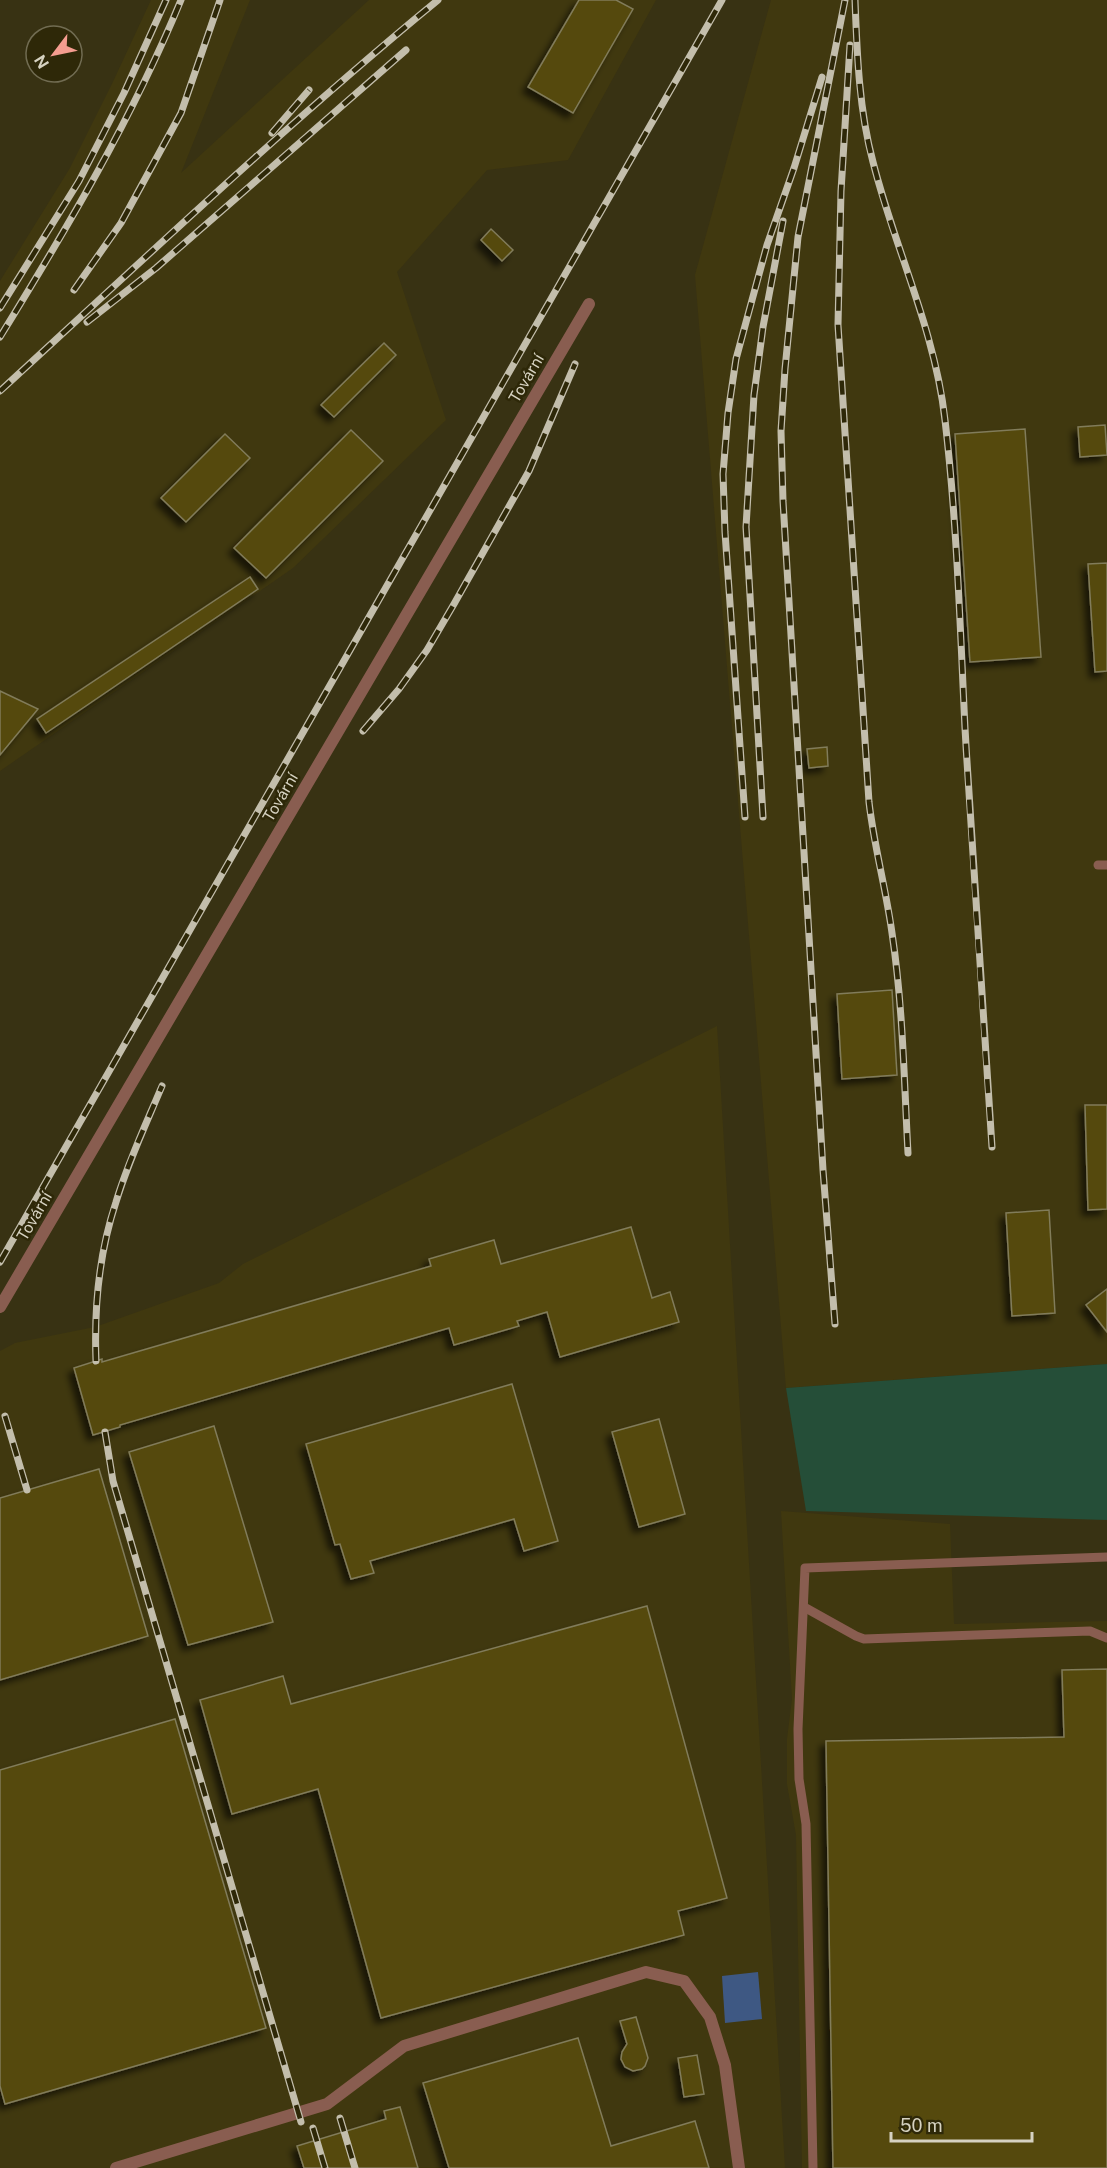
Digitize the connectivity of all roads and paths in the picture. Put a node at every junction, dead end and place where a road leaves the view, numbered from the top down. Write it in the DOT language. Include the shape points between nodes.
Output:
graph roads {
  1 [pos="589,304"];
  2 [pos="0,1307"];
  3 [pos="1107,1557"];
  4 [pos="804,1606"];
  5 [pos="1107,1638"];
  6 [pos="116,2168"];
  7 [pos="739,2168"];
  8 [pos="813,2168"];
  1 -- 2 [label="street, Tovární"];
  3 -- 4 [label="lane" via="805,1568"];
  4 -- 5 [label="lane" via="864,1639 1090,1631"];
  4 -- 8 [label="lane" via="798,1729 799,1779 806,1824"];
  6 -- 7 [label="street" via="327,2104 404,2046 646,1972 684,1981 710,2016 724,2065"];
}
